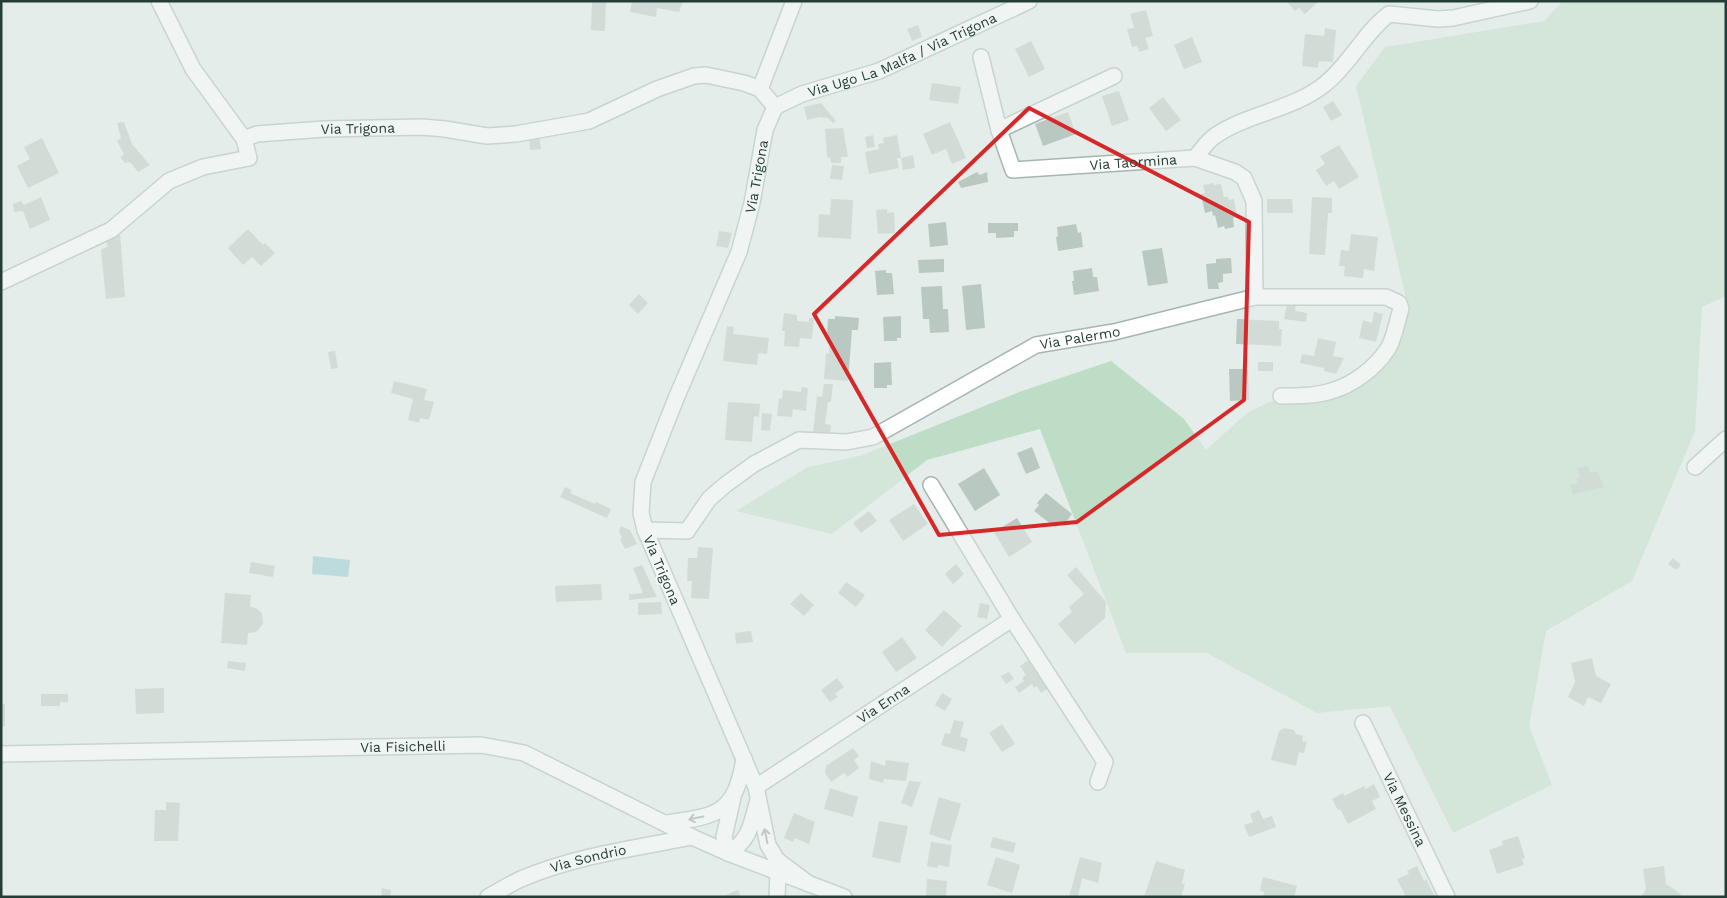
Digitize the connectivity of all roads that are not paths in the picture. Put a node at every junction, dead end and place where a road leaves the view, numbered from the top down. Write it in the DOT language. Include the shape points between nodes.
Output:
graph roads {
  1 [pos="159,1"];
  2 [pos="794,1"];
  3 [pos="1029,1"];
  4 [pos="1530,2"];
  5 [pos="981,57"];
  6 [pos="1114,76"];
  7 [pos="760,89"];
  8 [pos="775,107"];
  9 [pos="999,130"];
  10 [pos="244,139"];
  11 [pos="1194,158"];
  12 [pos="1,282"];
  13 [pos="1255,297"];
  14 [pos="1281,396"];
  15 [pos="1726,439"];
  16 [pos="1695,467"];
  17 [pos="931,485"];
  18 [pos="645,530"];
  19 [pos="1012,619"];
  20 [pos="1363,722"];
  21 [pos="1,754"];
  22 [pos="744,760"];
  23 [pos="1098,782"];
  24 [pos="757,793"];
  25 [pos="733,797"];
  26 [pos="668,823"];
  27 [pos="692,837"];
  28 [pos="728,853"];
  29 [pos="778,872"];
  30 [pos="809,884"];
  31 [pos="488,897"];
  32 [pos="777,897"];
  33 [pos="844,897"];
  34 [pos="1447,897"];
  1 -- 10 [label="street" via="193,69"];
  2 -- 7 [label="street"];
  3 -- 8 [label="street, Via Ugo La Malfa / Via Trigona" via="879,71 802,94"];
  4 -- 11 [label="street" via="1453,18 1389,14 1325,85 1300,100 1230,127 1213,137"];
  5 -- 9 [label="street, Via Taormina"];
  6 -- 9 [label="street"];
  7 -- 8 [label="street"];
  7 -- 10 [label="street, Via Trigona" via="706,75 694,76 589,121 516,134 487,136 422,127 324,128 257,134"];
  8 -- 18 [label="street, Via Trigona" via="766,130 739,252 676,396 643,482 641,513"];
  9 -- 11 [label="street, Via Taormina" via="1013,170"];
  10 -- 12 [label="street" via="249,158 203,167 169,181 111,230"];
  11 -- 13 [label="street, Via Taormina" via="1235,172 1244,178 1250,189 1254,200"];
  13 -- 14 [label="street, Via Palermo" via="1386,298 1399,303 1401,309 1388,349 1369,370 1332,391 1307,396"];
  13 -- 18 [label="street, Via Palermo" via="1114,332 1036,345 873,437 846,442 799,440 725,484 709,499 686,531"];
  15 -- 16 [label="street"];
  17 -- 19 [label="street"];
  18 -- 22 [label="street, Via Trigona"];
  19 -- 23 [label="street" via="1105,762"];
  19 -- 24 [label="street, Via Enna"];
  20 -- 34 [label="street, Via Messina"];
  21 -- 26 [label="street, Via Fisichelli" via="482,745 524,753"];
  22 -- 24 [label="street, Via Trigona"];
  22 -- 25 [label="street"];
  24 -- 28 [label="street" via="746,836"];
  30 -- 24 [label="street, Via Trigona, one-way" via="777,860 768,845"];
  25 -- 26 [label="street, one-way" via="720,810 703,817"];
  25 -- 28 [label="street" via="724,837"];
  26 -- 27 [label="street, Via Fisichelli"];
  27 -- 28 [label="street, Via Fisichelli"];
  27 -- 31 [label="street, Via Sondrio" via="566,864 521,879"];
  28 -- 29 [label="street, Via Fisichelli"];
  29 -- 30 [label="street, Via Fisichelli"];
  29 -- 32 [label="street"];
  30 -- 33 [label="street, Via Fisichelli"];
}
